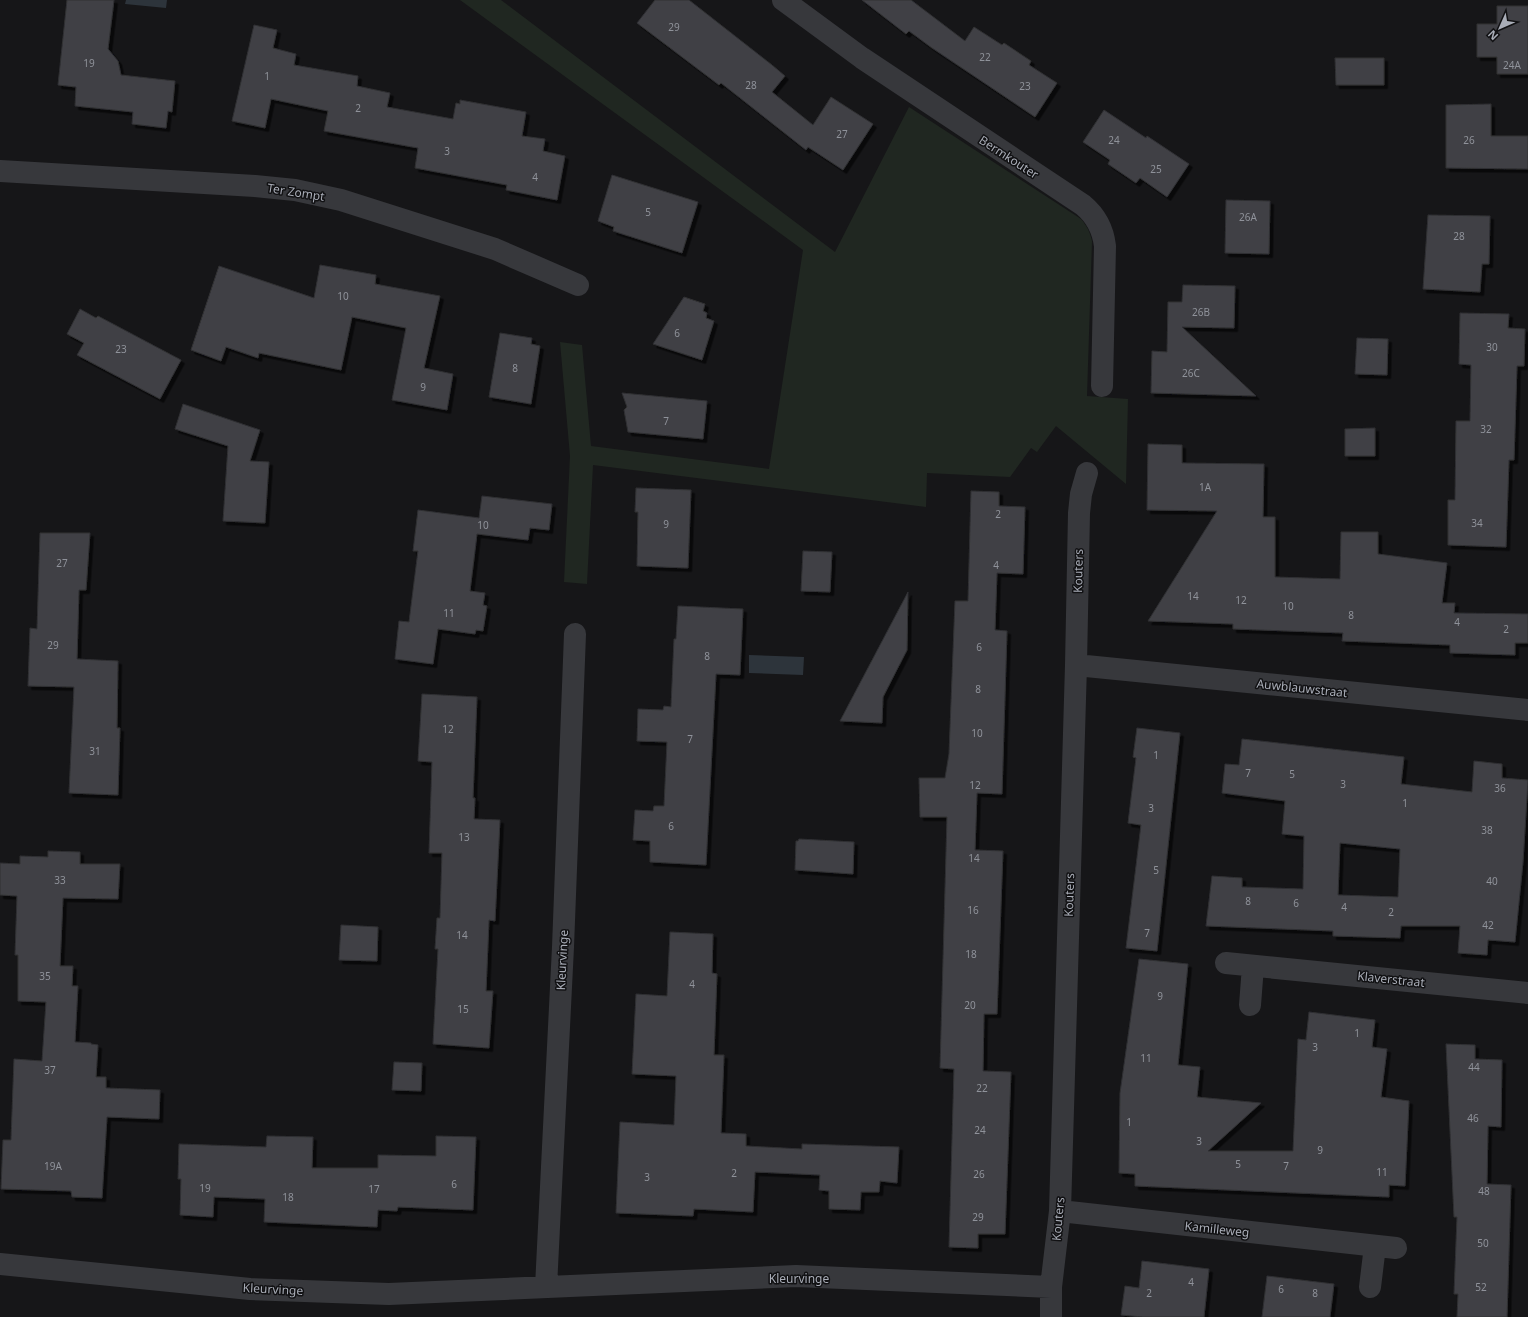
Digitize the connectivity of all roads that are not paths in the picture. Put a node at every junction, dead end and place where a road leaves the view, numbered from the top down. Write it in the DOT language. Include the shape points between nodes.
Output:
graph roads {
  1 [pos="783,0"];
  2 [pos="0,171"];
  3 [pos="578,285"];
  4 [pos="1102,386"];
  5 [pos="1087,473"];
  6 [pos="575,634"];
  7 [pos="1076,666"];
  8 [pos="1528,710"];
  9 [pos="1226,963"];
  10 [pos="1254,966"];
  11 [pos="1528,993"];
  12 [pos="1250,1006"];
  13 [pos="1060,1211"];
  14 [pos="1375,1246"];
  15 [pos="1396,1248"];
  16 [pos="0,1264"];
  17 [pos="546,1287"];
  18 [pos="1051,1287"];
  19 [pos="1370,1287"];
  20 [pos="1051,1317"];
  1 -- 4 [label="street, Bermkouter" via="862,58 1083,205 1092,214 1101,229 1105,246"];
  2 -- 3 [label="street, Ter Zompt" via="296,190 341,200 495,249"];
  5 -- 7 [label="street, Kouters" via="1079,504"];
  6 -- 17 [label="street, Kleurvinge"];
  7 -- 8 [label="street, Auwblauwstraat"];
  7 -- 13 [label="street, Kouters"];
  9 -- 10 [label="street, Klaverstraat"];
  10 -- 11 [label="street, Klaverstraat"];
  10 -- 12 [label="street"];
  13 -- 14 [label="street, Kamilleweg"];
  13 -- 18 [label="street, Kouters"];
  14 -- 15 [label="street, Kamilleweg"];
  14 -- 19 [label="street"];
  16 -- 17 [label="street, Kleurvinge" via="250,1289 320,1292 390,1294"];
  17 -- 18 [label="street, Kleurvinge" via="796,1276"];
  18 -- 20 [label="street, Kouters"];
}
